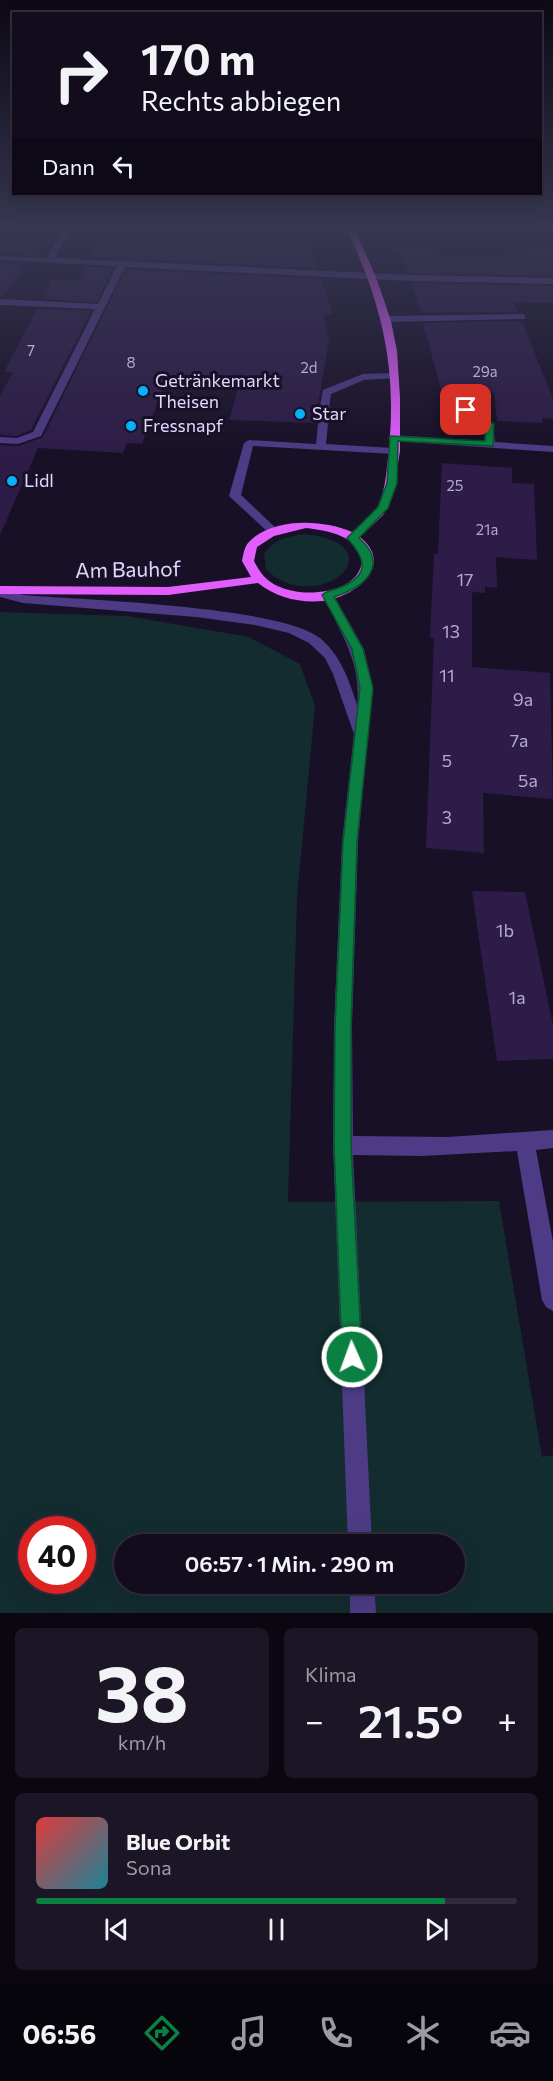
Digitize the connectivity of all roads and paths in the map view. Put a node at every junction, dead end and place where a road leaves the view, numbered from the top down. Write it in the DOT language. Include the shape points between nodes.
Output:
graph roads {
  1 [pos="5,302"];
  2 [pos="102,302"];
  3 [pos="380,302"];
  4 [pos="100,307"];
  5 [pos="522,317"];
  6 [pos="385,319"];
  7 [pos="393,376"];
  8 [pos="325,406"];
  9 [pos="466,410"];
  10 [pos="323,424"];
  11 [pos="393,438"];
  12 [pos="0,440"];
  13 [pos="490,444"];
  14 [pos="321,446"];
  15 [pos="553,449"];
  16 [pos="393,451"];
  17 [pos="273,531"];
  18 [pos="352,538"];
  19 [pos="256,580"];
  20 [pos="0,592"];
  21 [pos="328,595"];
  22 [pos="360,733"];
  23 [pos="553,1139"];
  24 [pos="525,1141"];
  25 [pos="343,1145"];
  26 [pos="553,1300"];
  27 [pos="360,1534"];
  28 [pos="362,1594"];
  29 [pos="363,1613"];
  1 -- 4 [label="street"];
  2 -- 4 [label="street"];
  3 -- 6 [label="main road"];
  4 -- 12 [label="street" via="37,434 18,441"];
  5 -- 6 [label="street"];
  6 -- 7 [label="main road"];
  7 -- 8 [label="street" via="363,377 326,392"];
  7 -- 11 [label="main road"];
  9 -- 13 [label="street" via="489,424"];
  10 -- 14 [label="street"];
  11 -- 13 [label="street"];
  11 -- 16 [label="main road"];
  13 -- 15 [label="street"];
  14 -- 16 [label="street"];
  14 -- 17 [label="street" via="249,443 235,496"];
  16 -- 18 [label="main road" via="392,483 382,508"];
  17 -- 18 [label="main road" via="297,526 323,527"];
  17 -- 19 [label="main road" via="256,543 247,558"];
  18 -- 21 [label="main road" via="363,547 368,558 367,570 346,589"];
  19 -- 20 [label="main road, Am Bauhof" via="168,591"];
  19 -- 21 [label="main road" via="288,595"];
  20 -- 22 [label="street" via="23,599 196,613 293,630 314,640 330,656"];
  21 -- 22 [label="street" via="357,649 366,688"];
  22 -- 25 [label="street" via="350,842"];
  23 -- 24 [label="street"];
  24 -- 25 [label="street" via="470,1147"];
  24 -- 26 [label="street"];
  25 -- 27 [label="street"];
  28 -- 29 [label="street"];
}
